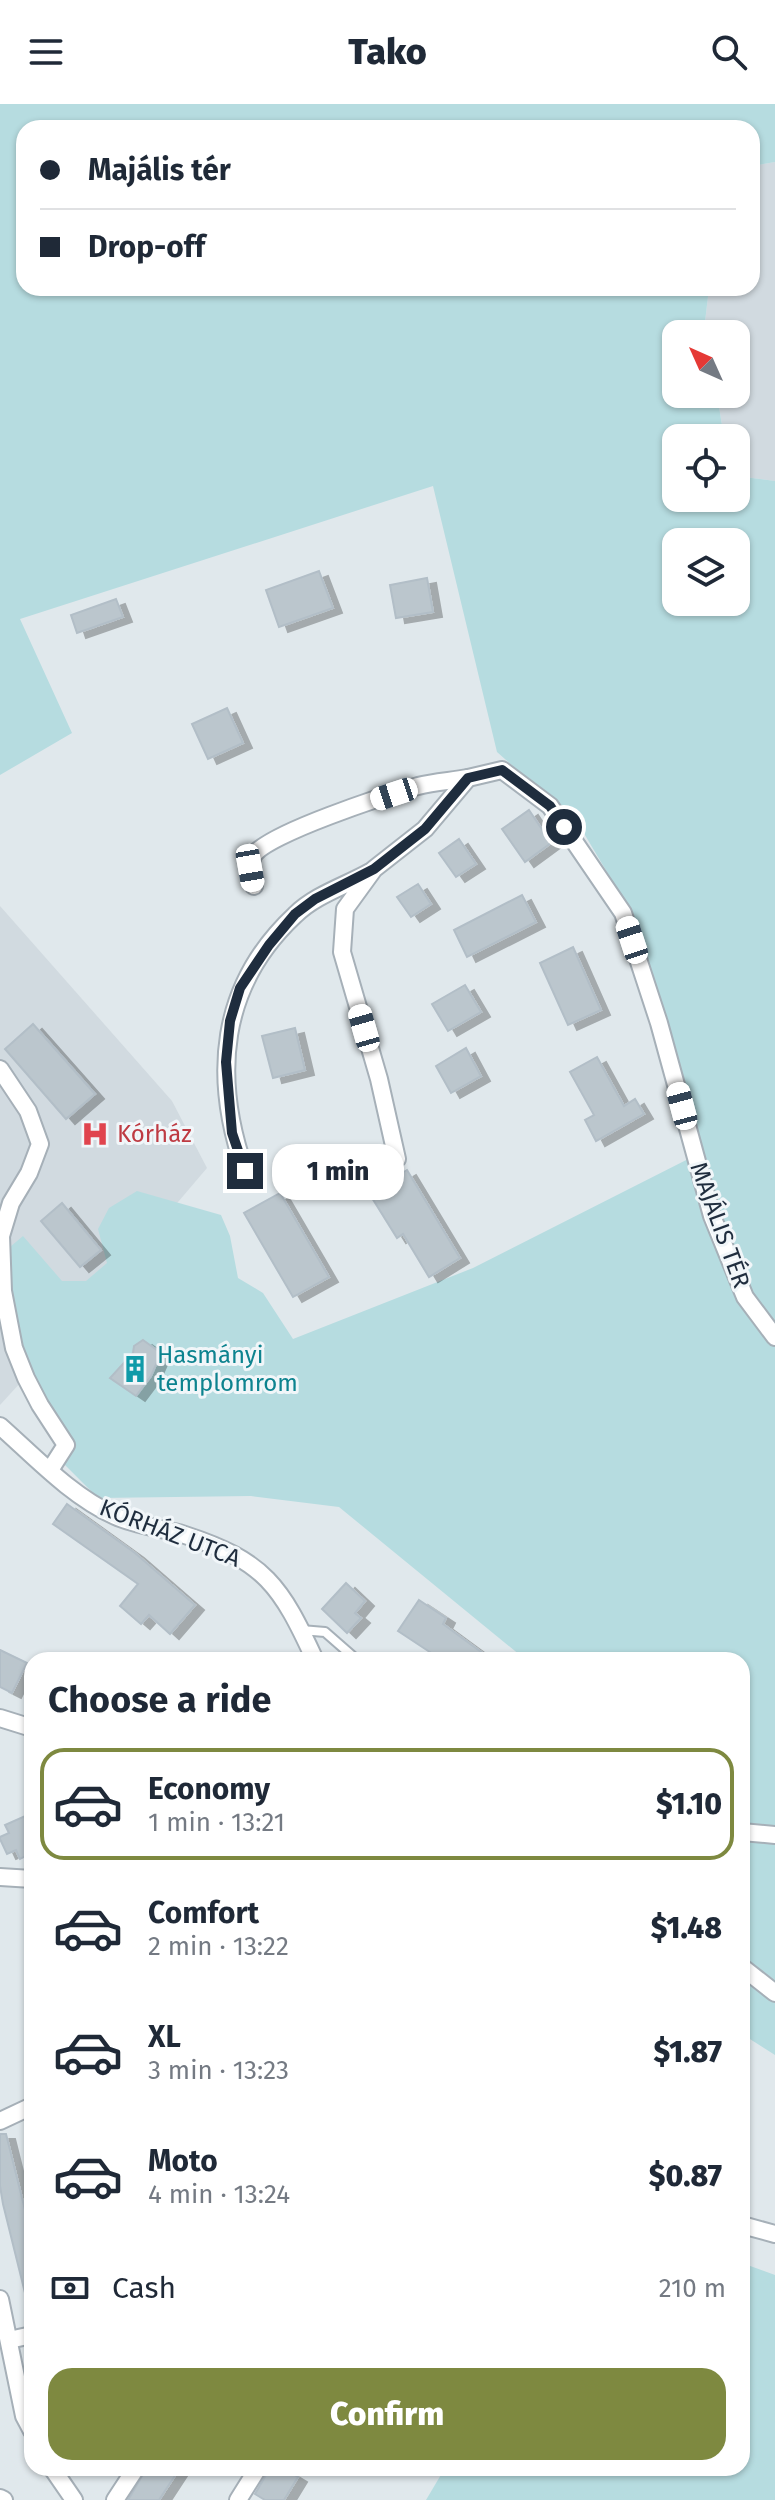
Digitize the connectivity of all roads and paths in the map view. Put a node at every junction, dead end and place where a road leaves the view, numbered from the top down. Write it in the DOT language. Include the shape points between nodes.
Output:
graph roads {
  1 [pos="468,778"];
  2 [pos="374,869"];
  3 [pos="254,886"];
  4 [pos="0,1069"];
  5 [pos="397,1159"];
  6 [pos="245,1171"];
  7 [pos="775,1337"];
  8 [pos="0,1426"];
  9 [pos="50,1470"];
  10 [pos="301,1630"];
  11 [pos="311,1652"];
  12 [pos="348,1652"];
  13 [pos="0,1718"];
  14 [pos="24,1726"];
  15 [pos="750,1833"];
  16 [pos="775,1835"];
  17 [pos="0,1877"];
  18 [pos="24,1878"];
  19 [pos="750,1973"];
  20 [pos="775,1993"];
  21 [pos="24,2110"];
  22 [pos="0,2121"];
  23 [pos="750,2227"];
  24 [pos="775,2234"];
  25 [pos="0,2299"];
  26 [pos="6,2347"];
  27 [pos="24,2416"];
  28 [pos="58,2476"];
  29 [pos="131,2476"];
  30 [pos="253,2476"];
  31 [pos="74,2500"];
  32 [pos="115,2500"];
  33 [pos="238,2500"];
  1 -- 2 [label="street" via="425,829"];
  1 -- 3 [label="street" via="421,786 331,814 266,843 250,868"];
  1 -- 7 [label="street, MAJÁLIS TÉR" via="502,770 550,806 623,913 712,1216 745,1297"];
  2 -- 5 [label="street" via="345,909 342,952"];
  2 -- 6 [label="street" via="295,914 240,988 226,1062 232,1133"];
  4 -- 9 [label="street" via="28,1111 40,1144 1,1236 3,1291 14,1348 40,1405 66,1445"];
  8 -- 9 [label="street, KÓRHÁZ UTCA"];
  9 -- 10 [label="street, KÓRHÁZ UTCA" via="117,1518 184,1535 245,1561 276,1588"];
  10 -- 11 [label="street, KÓRHÁZ UTCA"];
  10 -- 12 [label="lane" via="325,1632"];
  13 -- 14 [label="street"];
  15 -- 16 [label="street"];
  17 -- 18 [label="street"];
  19 -- 20 [label="street"];
  21 -- 22 [label="street"];
  23 -- 24 [label="street"];
  25 -- 26 [label="street"];
  26 -- 27 [label="street"];
  28 -- 31 [label="street"];
  29 -- 32 [label="street"];
  30 -- 33 [label="street"];
}
